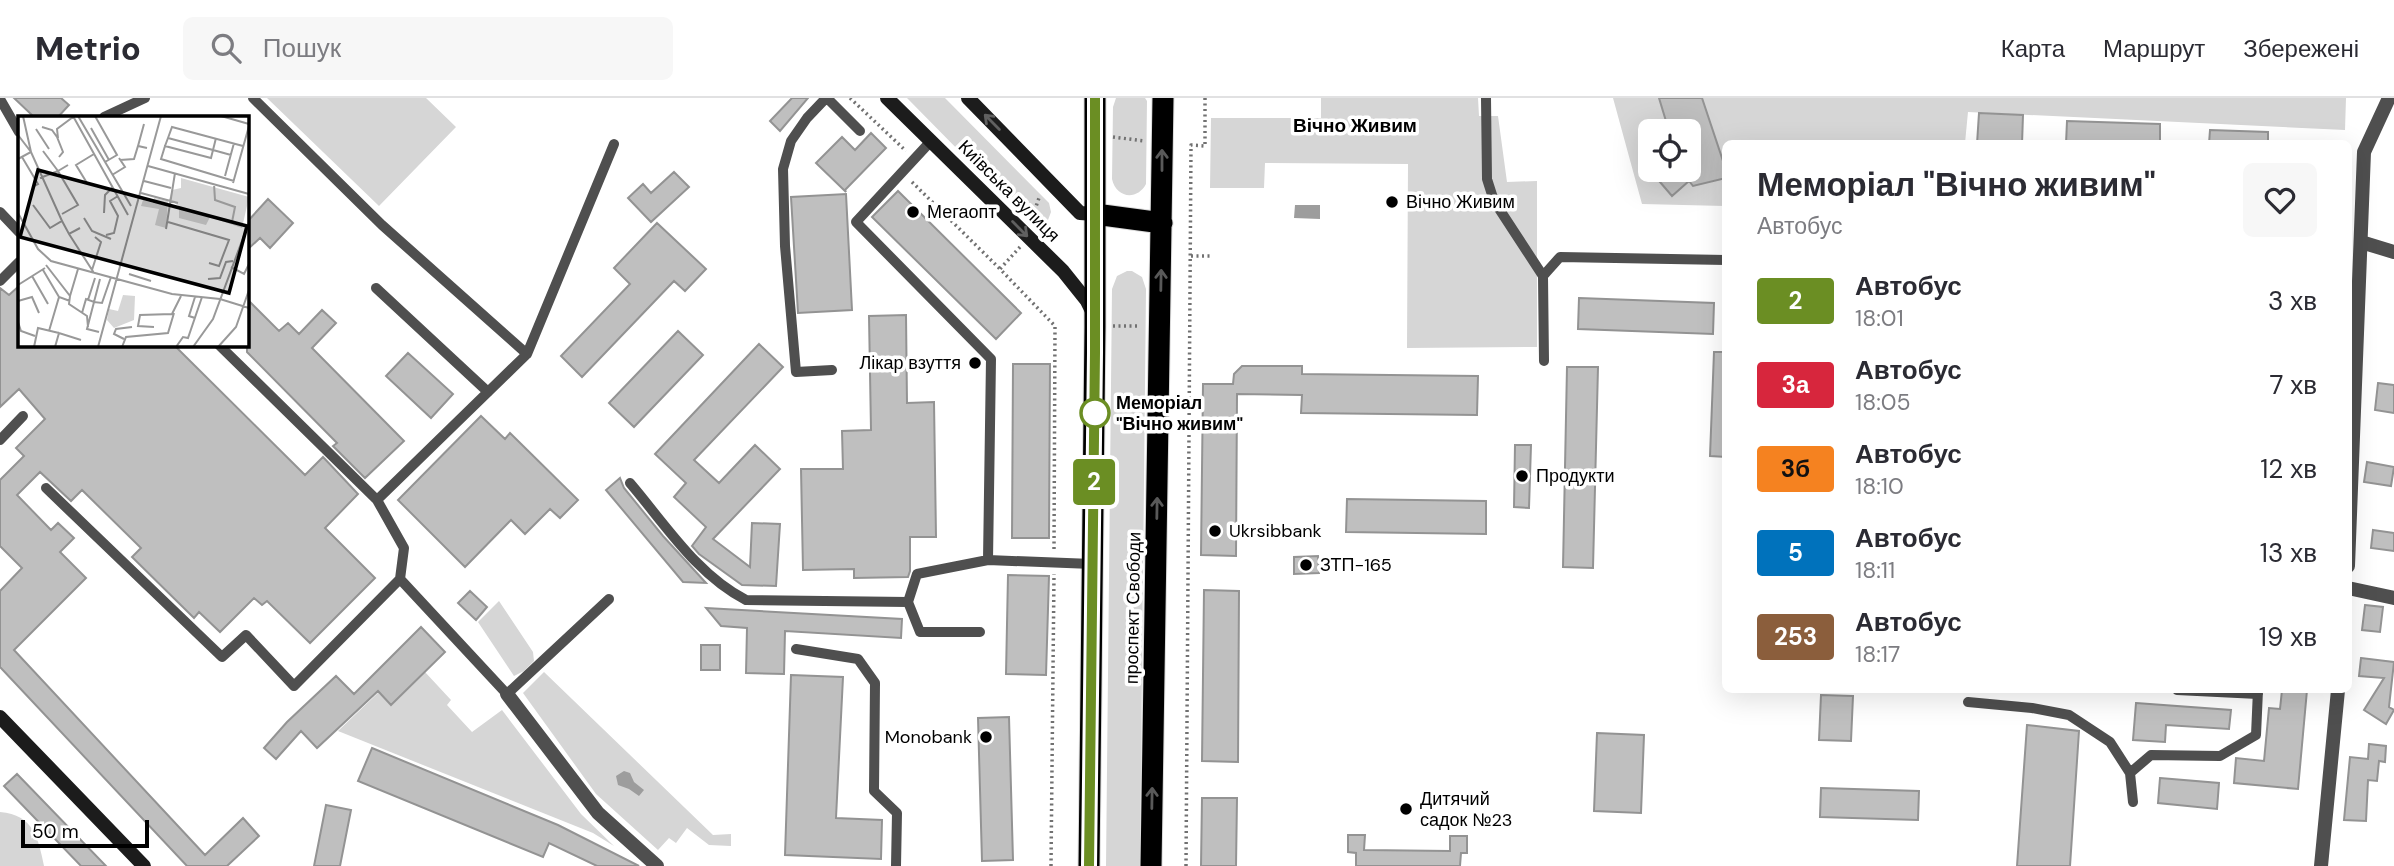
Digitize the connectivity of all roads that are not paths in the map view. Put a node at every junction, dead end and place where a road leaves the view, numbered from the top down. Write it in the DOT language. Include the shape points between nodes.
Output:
graph roads {
  1 [pos="145,98"];
  2 [pos="253,98"];
  3 [pos="826,98"];
  4 [pos="887,98"];
  5 [pos="968,98"];
  6 [pos="1095,98"];
  7 [pos="1163,98"];
  8 [pos="1486,98"];
  9 [pos="2389,98"];
  10 [pos="0,99"];
  11 [pos="106,116"];
  12 [pos="18,130"];
  13 [pos="860,131"];
  14 [pos="931,141"];
  15 [pos="614,144"];
  16 [pos="0,212"];
  17 [pos="1095,214"];
  18 [pos="1162,223"];
  19 [pos="18,231"];
  20 [pos="2361,242"];
  21 [pos="2394,252"];
  22 [pos="1722,257"];
  23 [pos="18,263"];
  24 [pos="1543,276"];
  25 [pos="0,281"];
  26 [pos="376,288"];
  27 [pos="2354,295"];
  28 [pos="1103,322"];
  29 [pos="220,346"];
  30 [pos="527,355"];
  31 [pos="1544,361"];
  32 [pos="832,370"];
  33 [pos="488,392"];
  34 [pos="2352,405"];
  35 [pos="23,416"];
  36 [pos="0,440"];
  37 [pos="630,483"];
  38 [pos="46,488"];
  39 [pos="377,500"];
  40 [pos="988,560"];
  41 [pos="1093,564"];
  42 [pos="400,579"];
  43 [pos="2352,589"];
  44 [pos="2394,598"];
  45 [pos="609,599"];
  46 [pos="908,602"];
  47 [pos="980,632"];
  48 [pos="796,649"];
  49 [pos="2258,693"];
  50 [pos="2338,693"];
  51 [pos="507,694"];
  52 [pos="1968,702"];
  53 [pos="0,717"];
  54 [pos="2130,773"];
  55 [pos="2133,802"];
  56 [pos="144,866"];
  57 [pos="657,866"];
  58 [pos="896,866"];
  59 [pos="1089,866"];
  60 [pos="1151,866"];
  61 [pos="2321,866"];
  1 -- 11 [label="lane"];
  2 -- 30 [label="lane" via="382,225"];
  3 -- 13 [label="lane"];
  3 -- 32 [label="lane" via="791,141 783,169 796,372"];
  4 -- 14 [label="main road, Київська вулиця"];
  17 -- 5 [label="main road, Київська вулиця, one-way" via="1080,213"];
  6 -- 17 [label="highway"];
  18 -- 7 [label="highway, проспект Свободи, one-way"];
  8 -- 24 [label="lane" via="1487,179 1494,201"];
  9 -- 20 [label="street" via="2364,152"];
  10 -- 12 [label="lane"];
  14 -- 28 [label="main road, Київська вулиця, one-way" via="1063,271"];
  14 -- 40 [label="lane" via="856,222 991,359"];
  15 -- 30 [label="lane"];
  16 -- 19 [label="lane"];
  17 -- 18 [label="highway"];
  17 -- 28 [label="highway"];
  60 -- 18 [label="highway, проспект Свободи, one-way"];
  20 -- 21 [label="street"];
  20 -- 27 [label="street"];
  22 -- 24 [label="lane" via="1560,257"];
  23 -- 25 [label="lane"];
  24 -- 31 [label="lane"];
  26 -- 33 [label="lane"];
  27 -- 34 [label="street"];
  28 -- 41 [label="highway"];
  29 -- 39 [label="lane"];
  30 -- 33 [label="lane"];
  33 -- 39 [label="lane"];
  35 -- 36 [label="lane"];
  37 -- 46 [label="lane" via="702,569 746,600"];
  38 -- 42 [label="lane" via="222,657 246,635 294,686"];
  39 -- 42 [label="lane" via="404,548"];
  40 -- 41 [label="lane"];
  40 -- 46 [label="lane" via="917,574"];
  41 -- 59 [label="highway"];
  42 -- 51 [label="lane"];
  43 -- 44 [label="street"];
  45 -- 51 [label="lane"];
  46 -- 47 [label="lane" via="920,632"];
  48 -- 58 [label="lane" via="858,659 875,684 874,791 897,813"];
  49 -- 54 [label="lane" via="2256,734 2244,742 2220,756 2151,755"];
  50 -- 61 [label="street"];
  51 -- 57 [label="street" via="598,813"];
  52 -- 54 [label="lane" via="2068,715 2110,742"];
  53 -- 56 [label="main road"];
  54 -- 55 [label="lane"];
}
